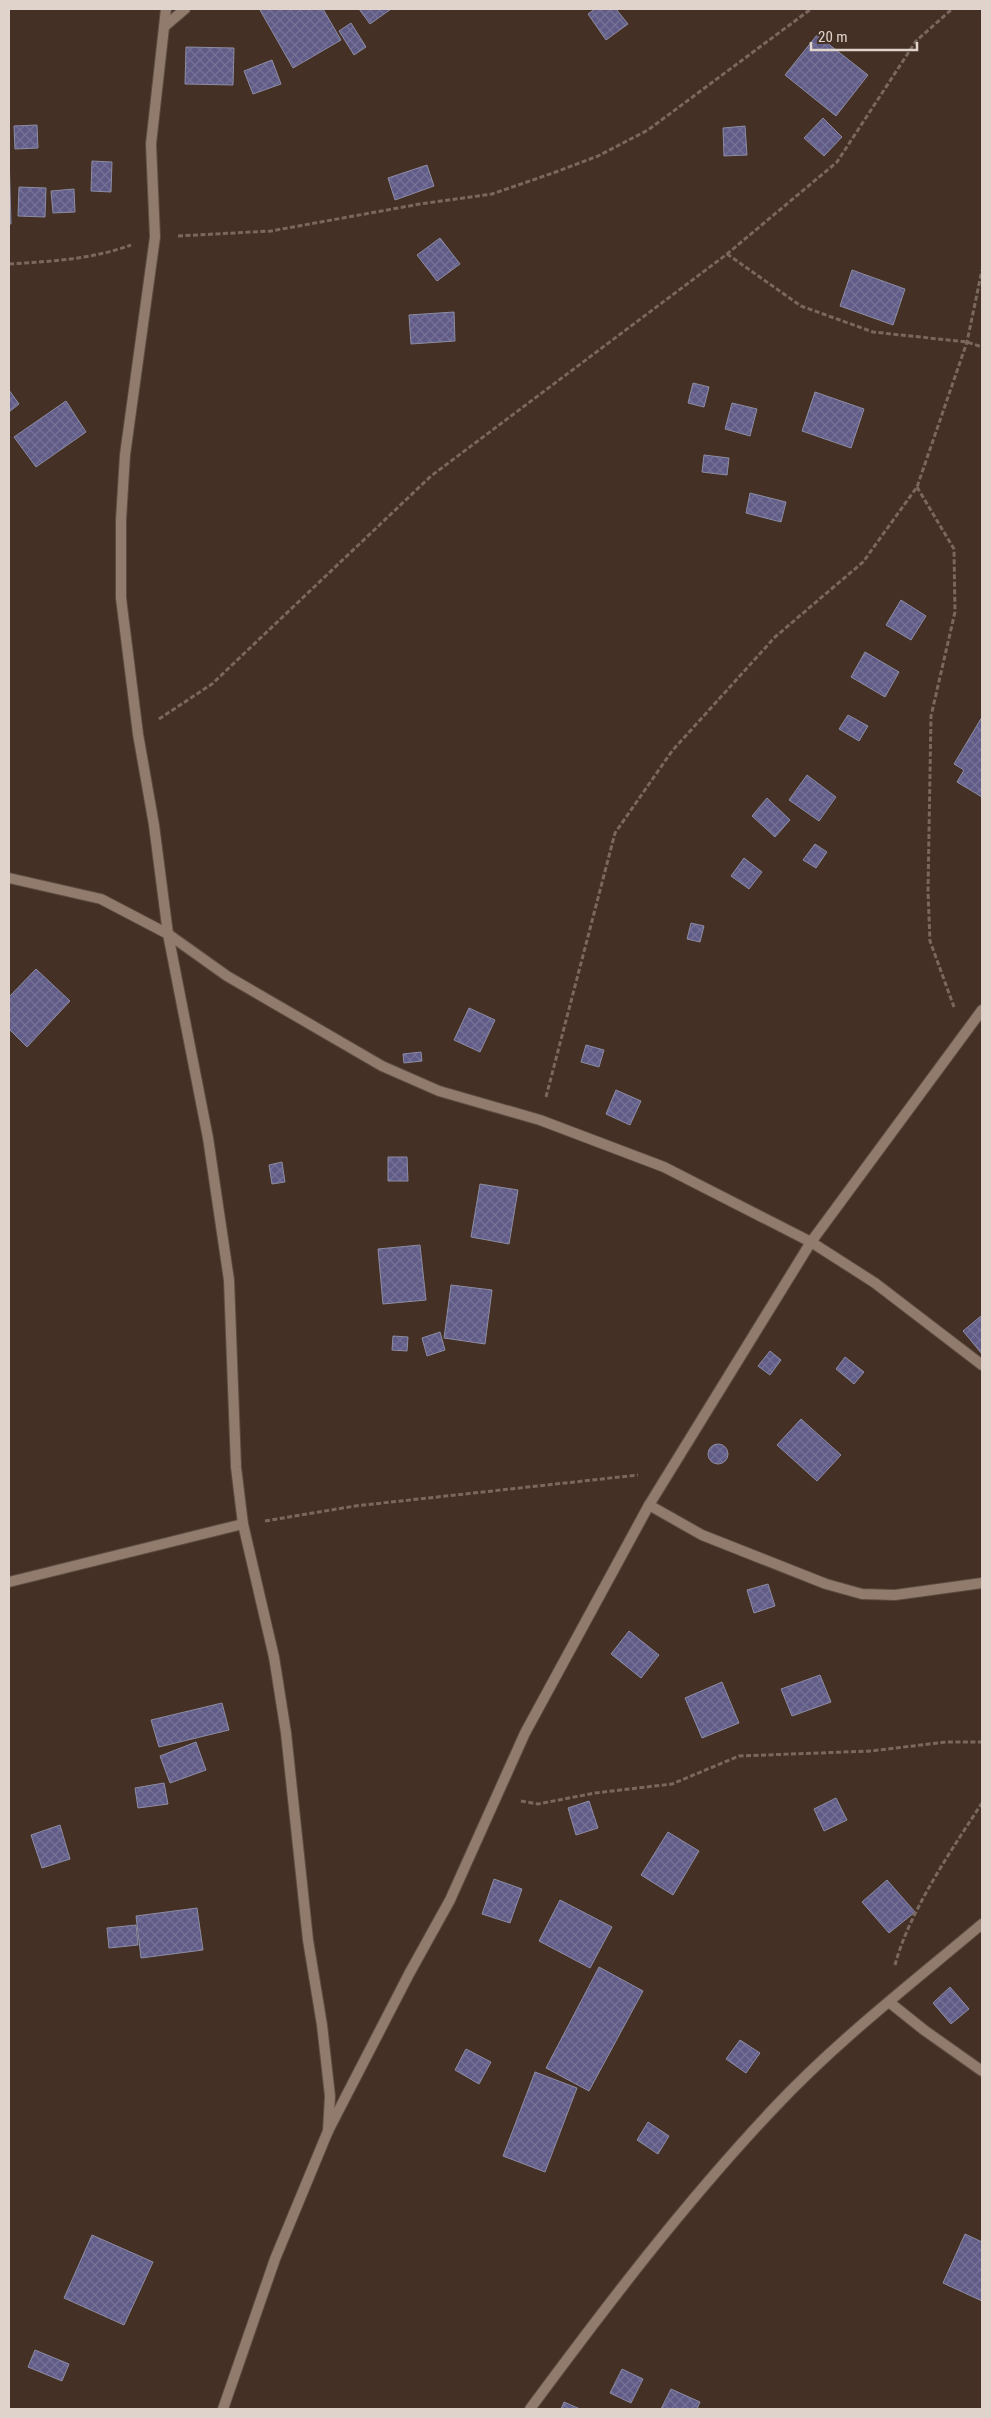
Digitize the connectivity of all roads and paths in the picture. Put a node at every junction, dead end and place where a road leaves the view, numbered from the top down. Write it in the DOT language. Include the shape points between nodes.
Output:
graph roads {
  1 [pos="166,9"];
  2 [pos="184,9"];
  3 [pos="811,9"];
  4 [pos="952,9"];
  5 [pos="165,26"];
  6 [pos="155,237"];
  7 [pos="727,254"];
  8 [pos="9,264"];
  9 [pos="982,270"];
  10 [pos="967,342"];
  11 [pos="982,347"];
  12 [pos="917,488"];
  13 [pos="138,734"];
  14 [pos="9,878"];
  15 [pos="168,934"];
  16 [pos="982,1010"];
  17 [pos="964,1032"];
  18 [pos="540,1120"];
  19 [pos="811,1242"];
  20 [pos="982,1365"];
  21 [pos="669,1472"];
  22 [pos="649,1505"];
  23 [pos="243,1524"];
  24 [pos="9,1582"];
  25 [pos="982,1583"];
  26 [pos="982,1742"];
  27 [pos="496,1797"];
  28 [pos="982,1803"];
  29 [pos="982,1924"];
  30 [pos="890,2002"];
  31 [pos="982,2071"];
  32 [pos="328,2131"];
  33 [pos="222,2409"];
  34 [pos="530,2409"];
  1 -- 5 [label="street"];
  2 -- 5 [label="street"];
  3 -- 6 [label="path" via="648,130 598,156 553,173 492,194 271,231"];
  4 -- 7 [label="path" via="916,41 837,162"];
  5 -- 6 [label="street" via="151,144"];
  6 -- 8 [label="path" via="107,254 61,262"];
  6 -- 13 [label="street" via="129,411 121,520 122,598"];
  7 -- 10 [label="path" via="801,306 873,332"];
  7 -- 13 [label="path" via="431,476 212,684"];
  9 -- 10 [label="path"];
  10 -- 11 [label="path"];
  10 -- 12 [label="path"];
  12 -- 17 [label="path" via="954,548 956,612 931,716 928,891 930,941"];
  12 -- 18 [label="path" via="863,562 775,637 672,750 615,833"];
  13 -- 15 [label="street"];
  14 -- 15 [label="street" via="101,899"];
  15 -- 18 [label="street" via="227,976 382,1066 439,1091"];
  15 -- 23 [label="street" via="208,1138 229,1280 236,1467"];
  16 -- 17 [label="street"];
  17 -- 19 [label="street"];
  18 -- 19 [label="street" via="664,1167"];
  19 -- 20 [label="street" via="874,1283"];
  19 -- 21 [label="street"];
  21 -- 22 [label="street"];
  21 -- 23 [label="path" via="355,1506"];
  22 -- 25 [label="street" via="709,1538 826,1584 862,1594 895,1595"];
  22 -- 27 [label="street" via="525,1733"];
  23 -- 24 [label="street"];
  23 -- 32 [label="street" via="274,1657 286,1733 308,1940 330,2096"];
  26 -- 27 [label="path" via="946,1742 871,1751 739,1756 672,1784 538,1804"];
  27 -- 32 [label="street" via="450,1900"];
  28 -- 30 [label="path" via="909,1928 896,1963"];
  29 -- 30 [label="street"];
  30 -- 31 [label="street"];
  30 -- 34 [label="street" via="776,2106 664,2232"];
  32 -- 33 [label="street" via="275,2259"];
}
